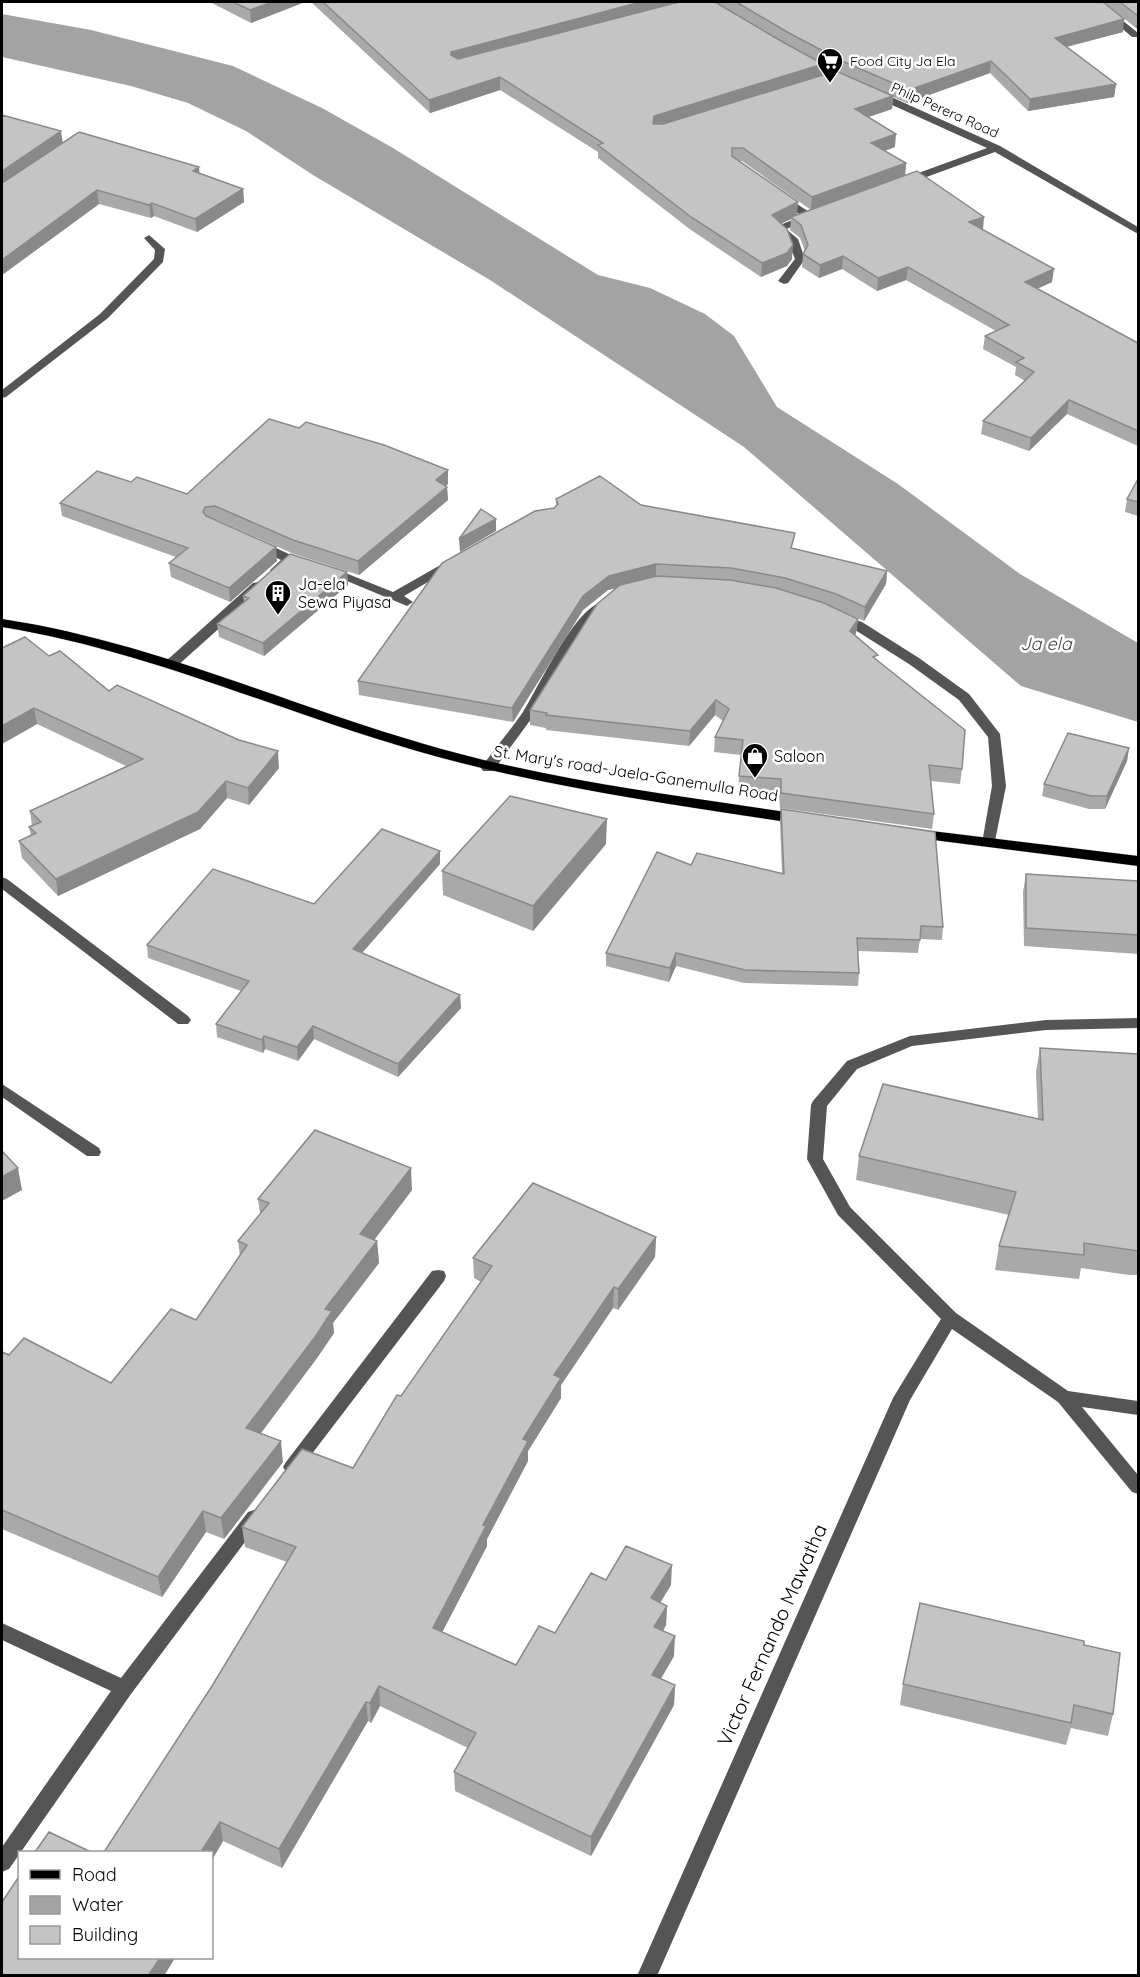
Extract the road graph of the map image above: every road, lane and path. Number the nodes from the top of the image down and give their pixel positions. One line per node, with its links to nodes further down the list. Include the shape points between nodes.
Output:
1 (1095, 2): 2 (street)
2 (1135, 35)
3 (859, 87): 4 (street, Philp Perera Road)
4 (996, 147): 5 (street); 9 (street, Philp Perera Road)
5 (892, 186)
6 (773, 191): 8 (street)
7 (830, 209): 8 (street)
8 (810, 217): 11 (street, via 778,228 793,239 800,260)
9 (1138, 231)
10 (149, 238): 12 (street, via 160,249 159,260 104,316)
11 (784, 281)
12 (2, 396)
13 (249, 540): 19 (street, via 294,560)
14 (460, 558): 15 (street, via 401,600)
15 (318, 568)
16 (614, 595): 20 (street, via 590,615 530,711)
17 (829, 613): 23 (street, via 914,661 964,697 995,737 999,786)
18 (2, 623): 19 (main road, St. Mary's road-Jaela-Ganemulla Road, via 112,645)
19 (171, 664): 20 (main road, St. Mary's road-Jaela-Ganemulla Road)
20 (488, 768): 21 (main road, St. Mary's road-Jaela-Ganemulla Road)
21 (807, 820)
22 (898, 832): 23 (main road)
23 (989, 843): 24 (main road)
24 (1138, 861)
25 (2, 882): 26 (street)
26 (183, 1020)
27 (1138, 1023): 31 (street, via 1046,1025 910,1041 852,1065 819,1105 815,1159 844,1211)
28 (2, 1090): 29 (street)
29 (93, 1152)
30 (438, 1276): 34 (street)
31 (950, 1318): 32 (street); 40 (street, Victor Fernando Mawatha, via 902,1398)
32 (1064, 1397): 33 (street); 35 (street)
33 (1138, 1408)
34 (281, 1482)
35 (1138, 1488)
36 (267, 1500): 38 (street)
37 (2, 1631): 38 (street)
38 (124, 1688): 39 (street)
39 (2, 1863)
40 (647, 1976)

